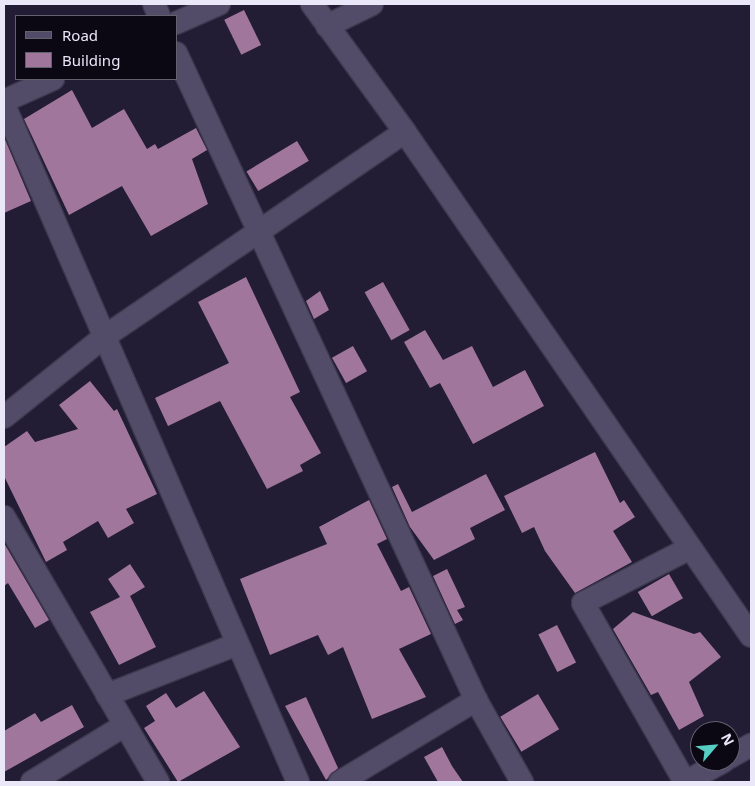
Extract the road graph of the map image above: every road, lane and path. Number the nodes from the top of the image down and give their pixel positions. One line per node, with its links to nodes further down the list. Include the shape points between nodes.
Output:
1 (218, 4): 4 (street)
2 (312, 4): 5 (street)
3 (372, 4): 5 (street)
4 (178, 22)
5 (327, 26): 9 (street)
6 (178, 57): 10 (street)
7 (52, 80): 8 (street)
8 (4, 103): 11 (street)
9 (405, 132): 10 (street); 14 (street)
10 (256, 230): 11 (street); 18 (street)
11 (104, 337): 12 (street); 16 (street)
12 (4, 417)
13 (4, 517): 17 (street)
14 (690, 548): 15 (street); 28 (street, via 584,603)
15 (751, 636)
16 (237, 644): 17 (street); 25 (street)
17 (107, 695): 19 (street)
18 (476, 700): 26 (street); 27 (street)
19 (125, 725): 23 (street); 24 (street)
20 (751, 745): 21 (street)
21 (740, 751)
22 (705, 771): 28 (street)
23 (32, 782)
24 (158, 782)
25 (298, 782)
26 (340, 782)
27 (522, 782)
28 (685, 782)

